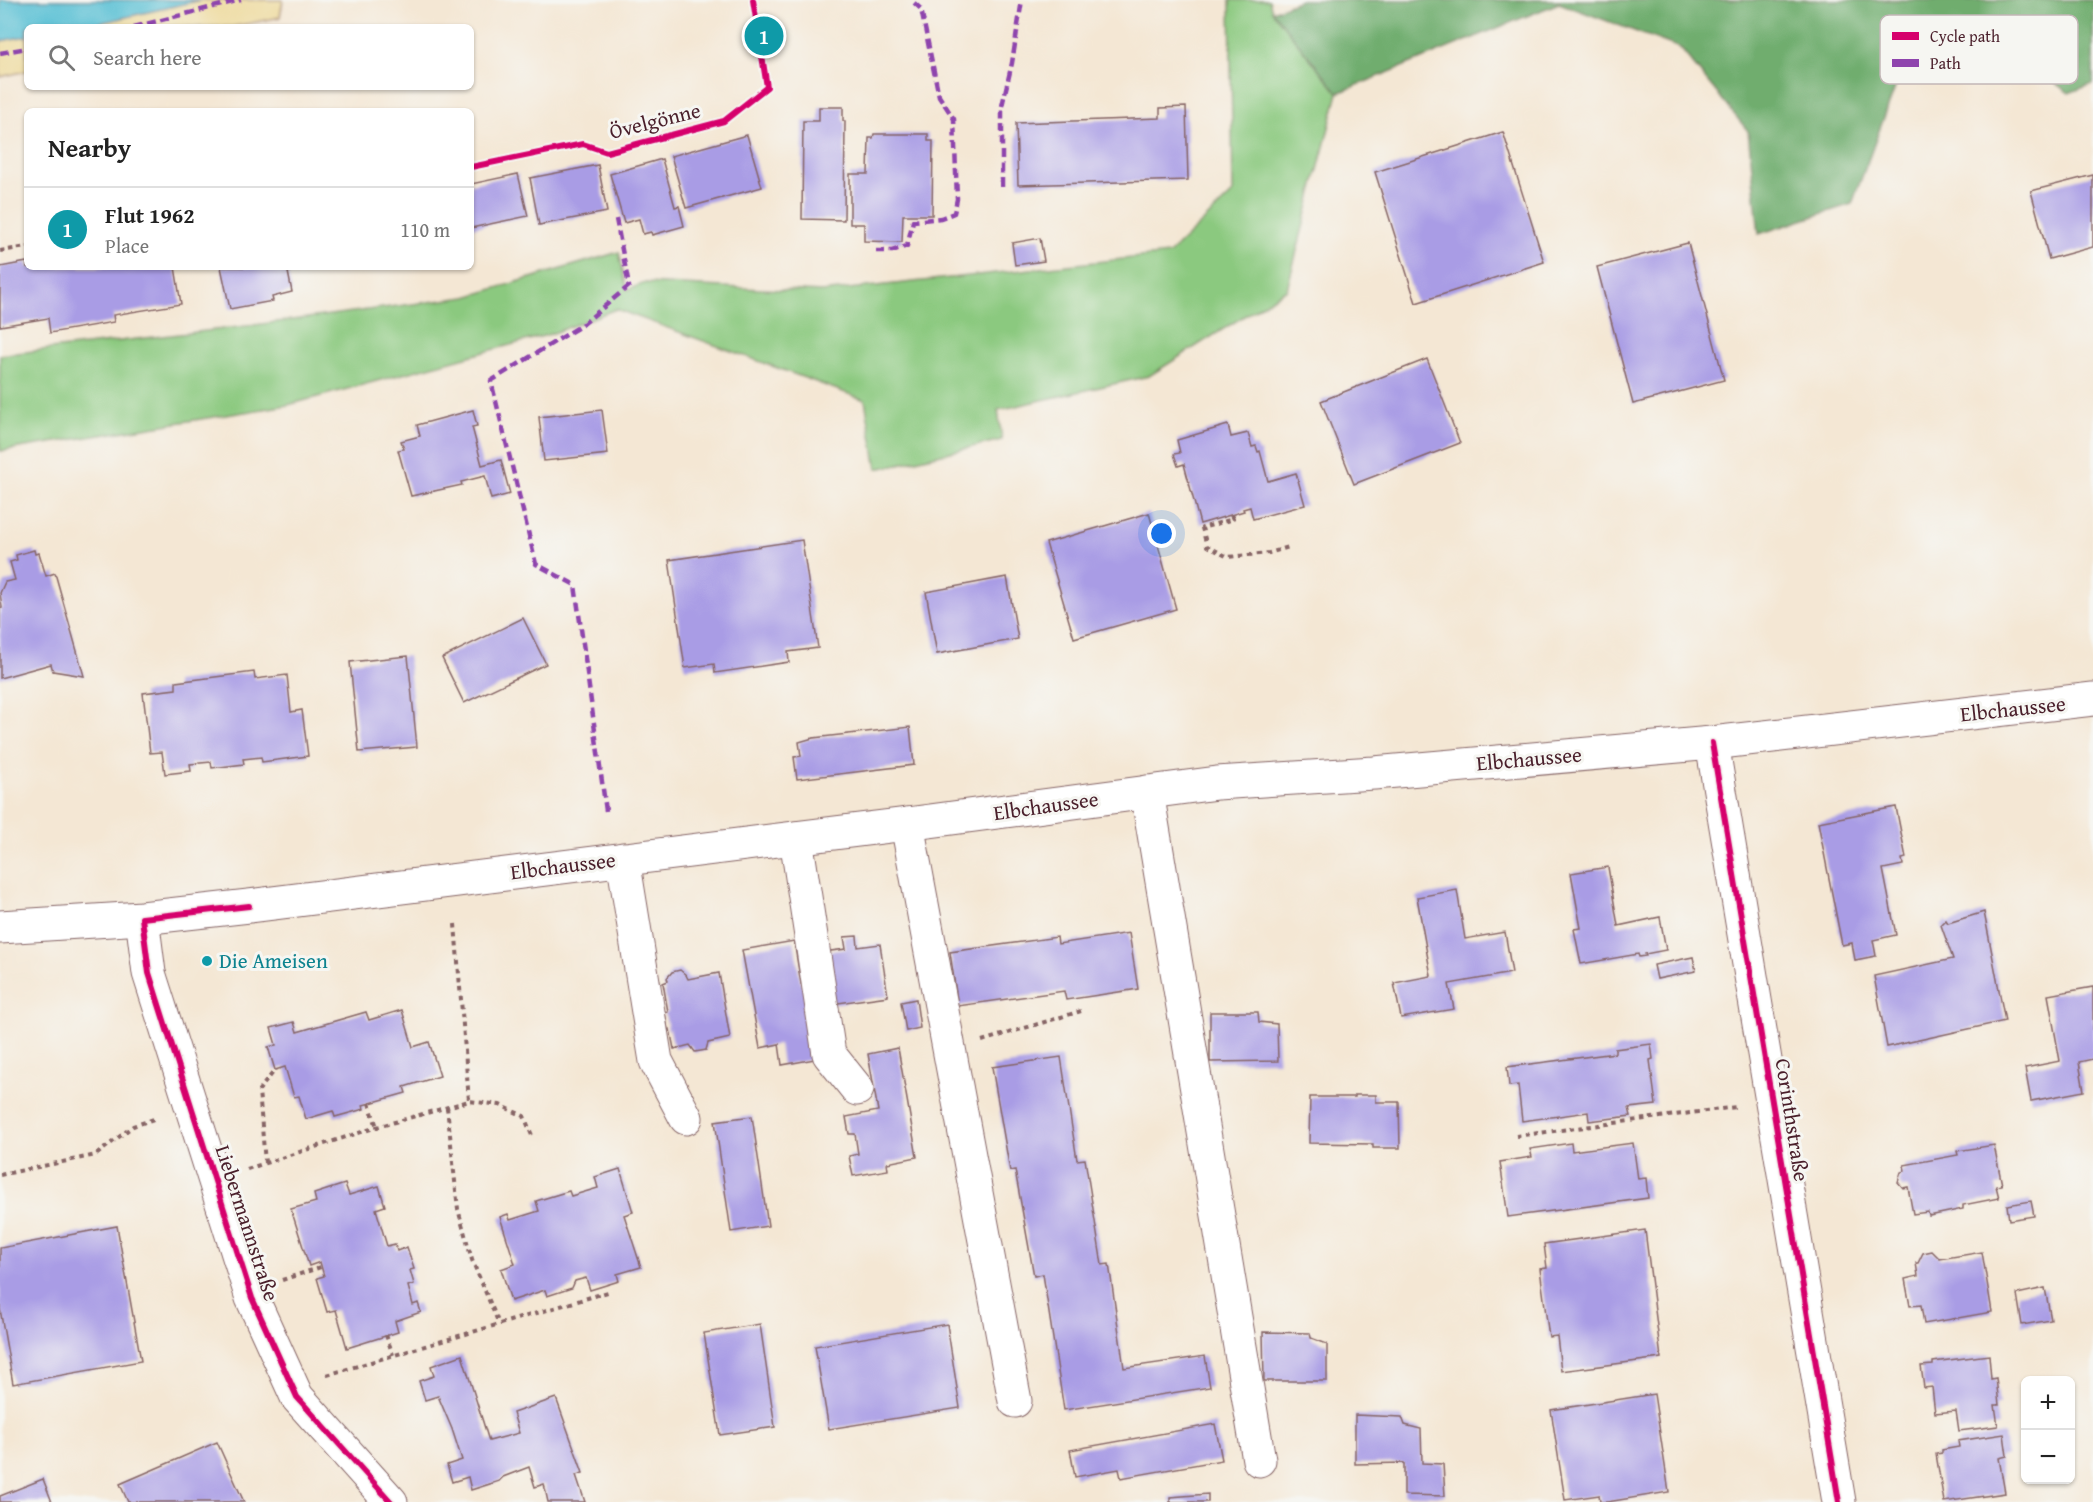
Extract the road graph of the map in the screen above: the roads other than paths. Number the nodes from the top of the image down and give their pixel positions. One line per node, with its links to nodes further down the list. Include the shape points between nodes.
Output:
1 (2093, 699): 2 (main road, Elbchaussee)
2 (1712, 743): 3 (main road, Elbchaussee); 14 (main road, Corinthstraße)
3 (1147, 792): 4 (main road, Elbchaussee); 12 (main road)
4 (907, 824): 5 (main road, Elbchaussee); 11 (main road)
5 (796, 838): 6 (main road, Elbchaussee); 9 (main road, via 829,1054)
6 (623, 859): 7 (main road, Elbchaussee); 10 (main road, via 656,1061)
7 (142, 918): 8 (main road, Elbchaussee); 13 (main road, Liebermannstraße, via 149,973 252,1298 297,1397)
8 (0, 927)
9 (857, 1089)
10 (686, 1118)
11 (1015, 1401)
12 (1259, 1460)
13 (391, 1502)
14 (1839, 1502)

